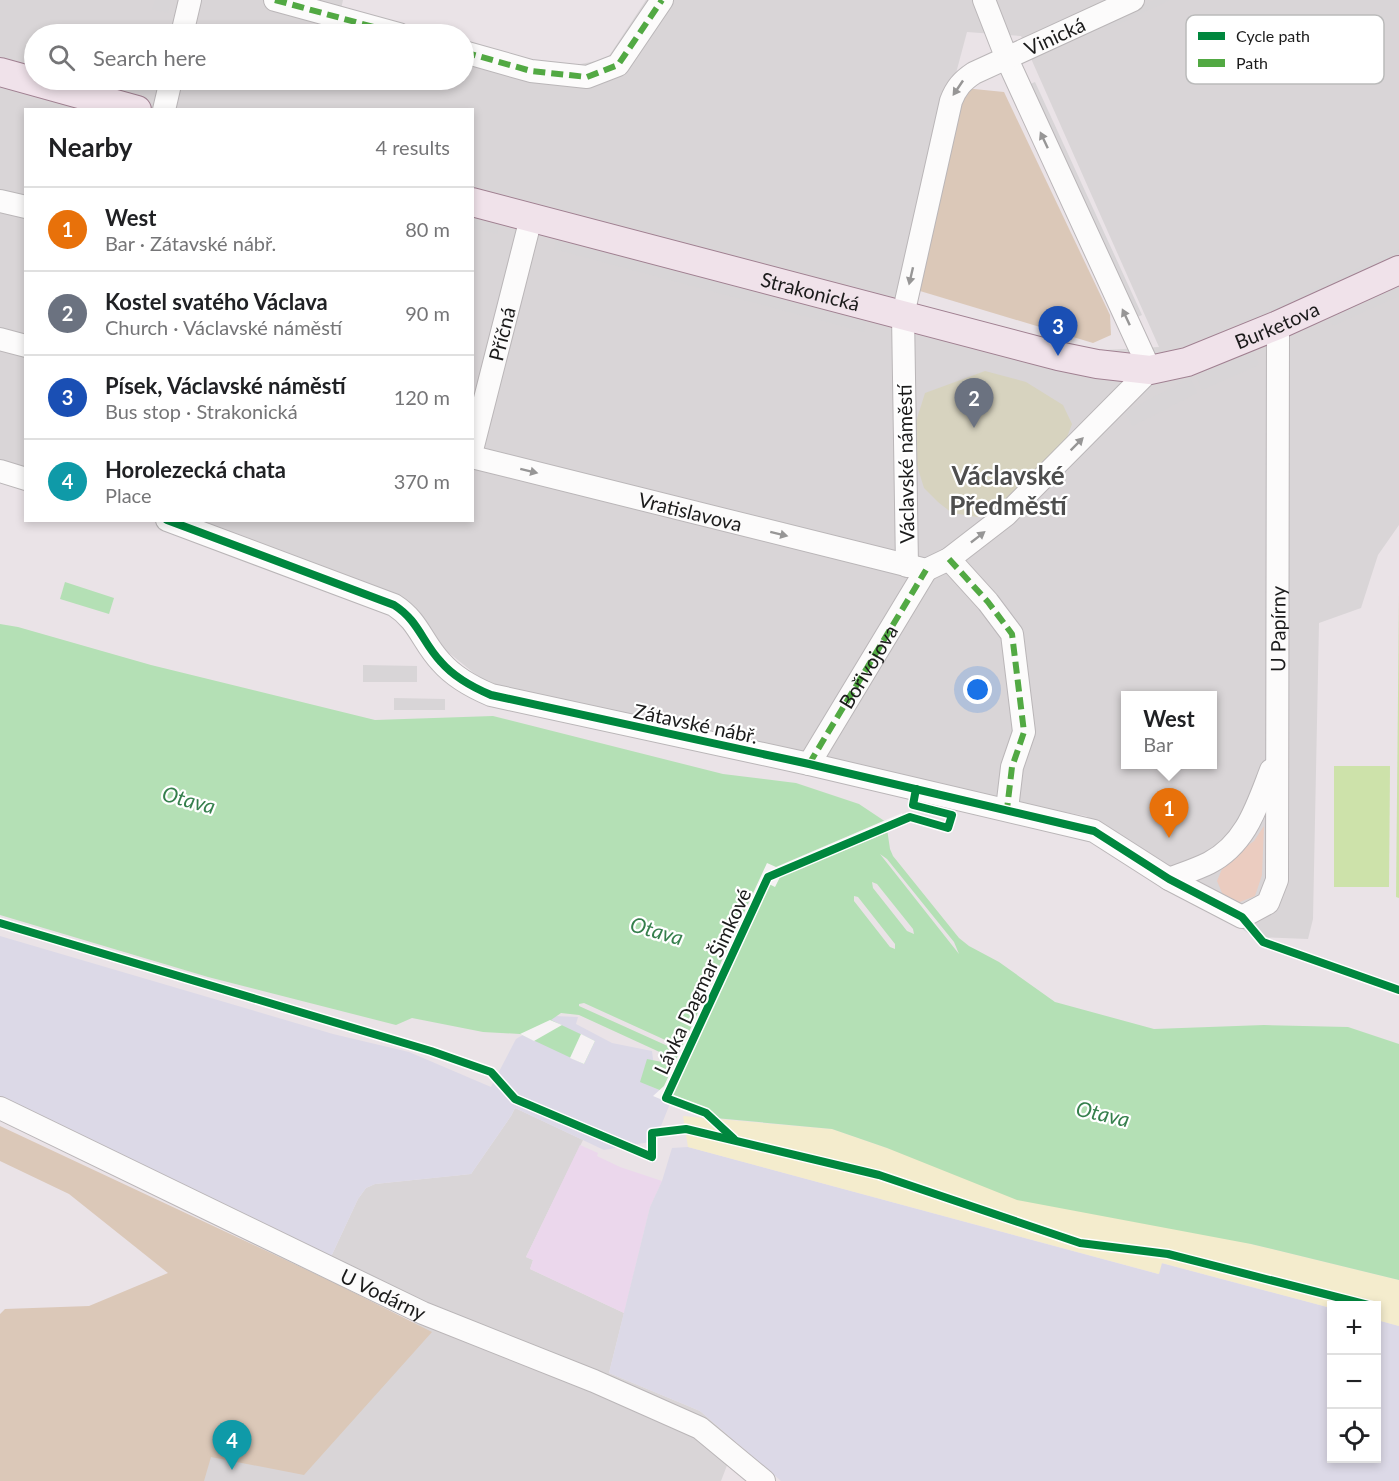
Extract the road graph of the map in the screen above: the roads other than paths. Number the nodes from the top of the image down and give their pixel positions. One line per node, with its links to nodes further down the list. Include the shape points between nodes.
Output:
1 (190, 0): 6 (street)
2 (275, 0): 7 (street)
3 (662, 0): 8 (street, via 618,65 587,77 531,71)
4 (984, 0): 9 (street)
5 (1133, 0): 9 (street, Vinická)
6 (184, 24)
7 (363, 24)
8 (474, 55)
9 (1007, 59): 21 (street, Václavské náměstí, one-way to 21, via 974,73 956,88); 25 (street, one-way to 9)
10 (0, 72): 11 (main road)
11 (24, 79)
12 (65, 90): 14 (main road)
13 (169, 90): 15 (street)
14 (130, 108)
15 (164, 108)
16 (0, 201): 18 (street)
17 (474, 203): 19 (main road, Strakonická)
18 (24, 207)
19 (531, 218): 21 (main road, Strakonická); 26 (street, Příčná)
20 (1399, 270): 22 (main road, Burketova)
21 (903, 315): 25 (main road, Strakonická, via 1058,356); 32 (street, Václavské náměstí)
22 (1278, 325): 25 (main road, Burketova, via 1186,362); 33 (street, U Papírny)
23 (0, 339): 24 (street)
24 (24, 345)
25 (1150, 370): 31 (street, Václavské náměstí, one-way to 25, via 1006,515)
26 (474, 442)
27 (474, 458): 32 (street, Vratislavova, one-way to 32)
28 (0, 471): 29 (street)
29 (24, 478)
30 (172, 522): 34 (street, Zátavské nábř., via 394,605 408,614 449,670 491,695)
31 (949, 560): 32 (street, Václavské náměstí); 35 (street, via 1012,634 1024,732 1012,767)
32 (916, 568): 34 (street, Bořivojova)
33 (1275, 758): 36 (street, via 1251,820 1239,839 1210,862); 37 (street, U Papírny, via 1276,880 1268,903)
34 (809, 764): 35 (street, Zátavské nábř.)
35 (1007, 809): 36 (street, Zátavské nábř., via 1094,831)
36 (1169, 879): 37 (street, Zátavské nábř.)
37 (1242, 917)
38 (0, 1108): 39 (street, U Vodárny, via 423,1313 700,1428)
39 (764, 1481)

